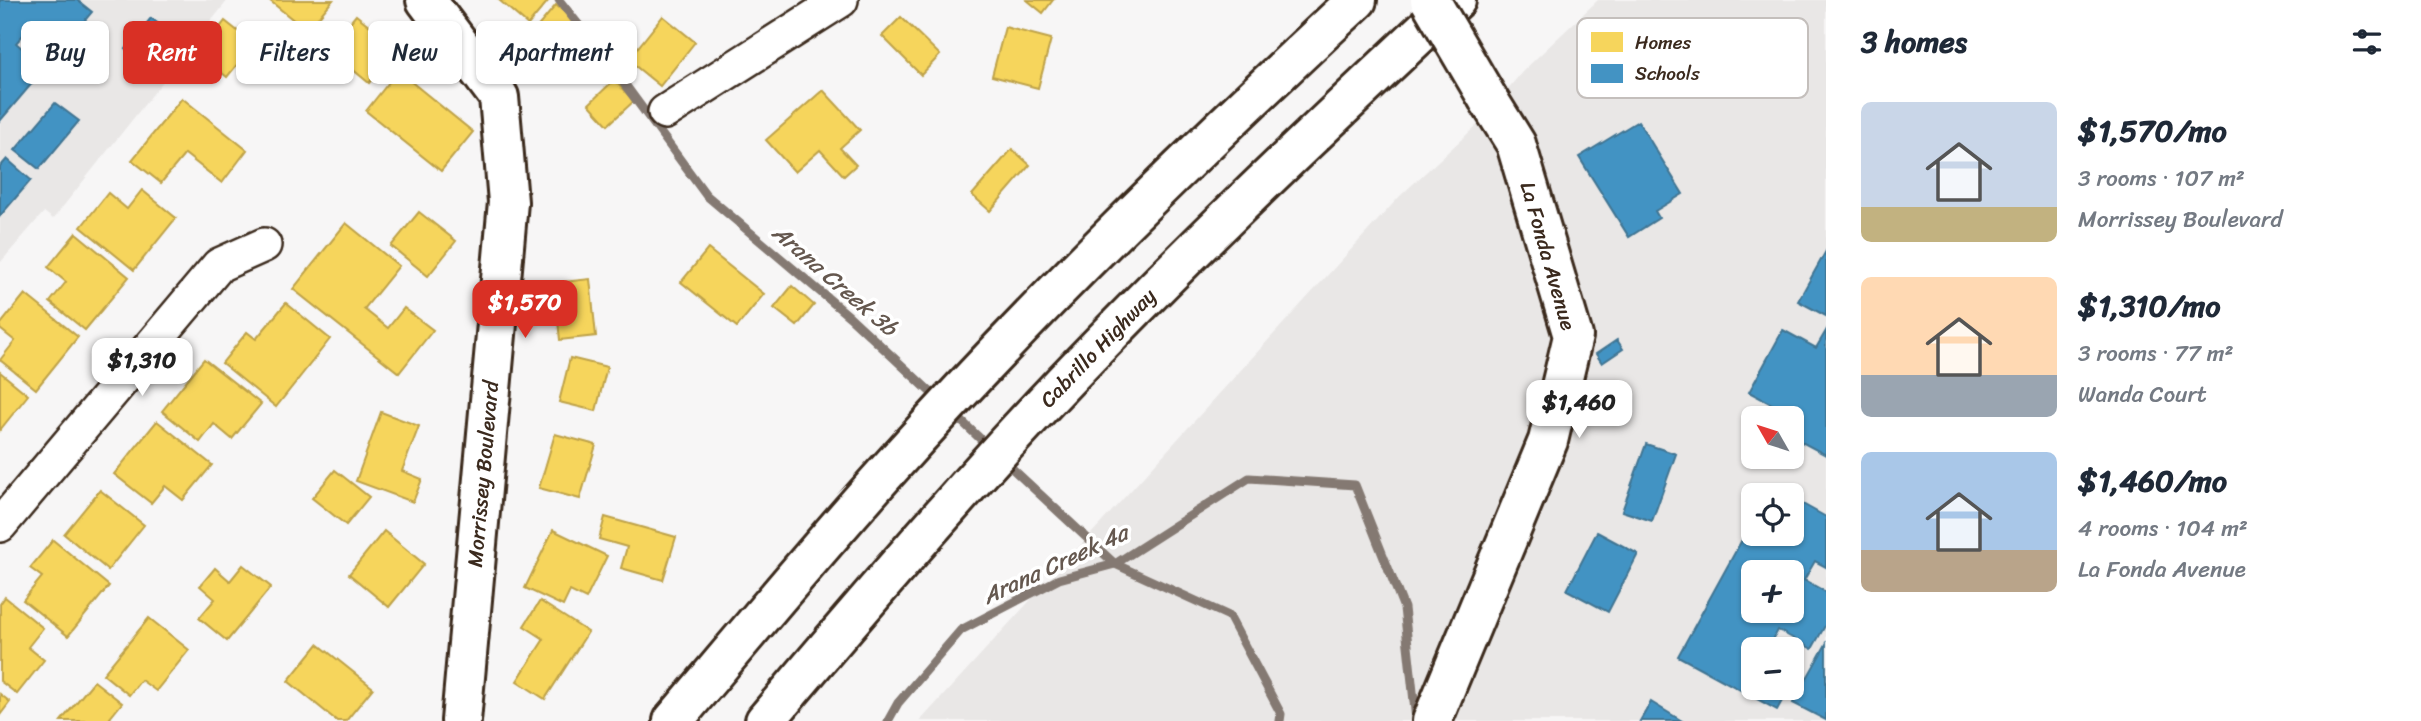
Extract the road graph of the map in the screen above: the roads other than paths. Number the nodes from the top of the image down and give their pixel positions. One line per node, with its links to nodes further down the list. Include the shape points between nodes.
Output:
1 (426, 0): 9 (main road, Morrissey Boulevard, via 499,97 508,202)
2 (841, 0): 6 (street)
3 (1357, 0): 10 (main road, via 1146,200 984,366 809,559)
4 (1430, 0): 12 (main road, La Fonda Avenue, bridge, via 1516,144 1573,336 1548,441)
5 (1456, 0): 11 (main road, Cabrillo Highway, via 1199,245 1055,392 934,523)
6 (665, 112)
7 (264, 245): 8 (street, via 219,265)
8 (0, 525)
9 (461, 721)
10 (673, 721)
11 (765, 721)
12 (1432, 721)

